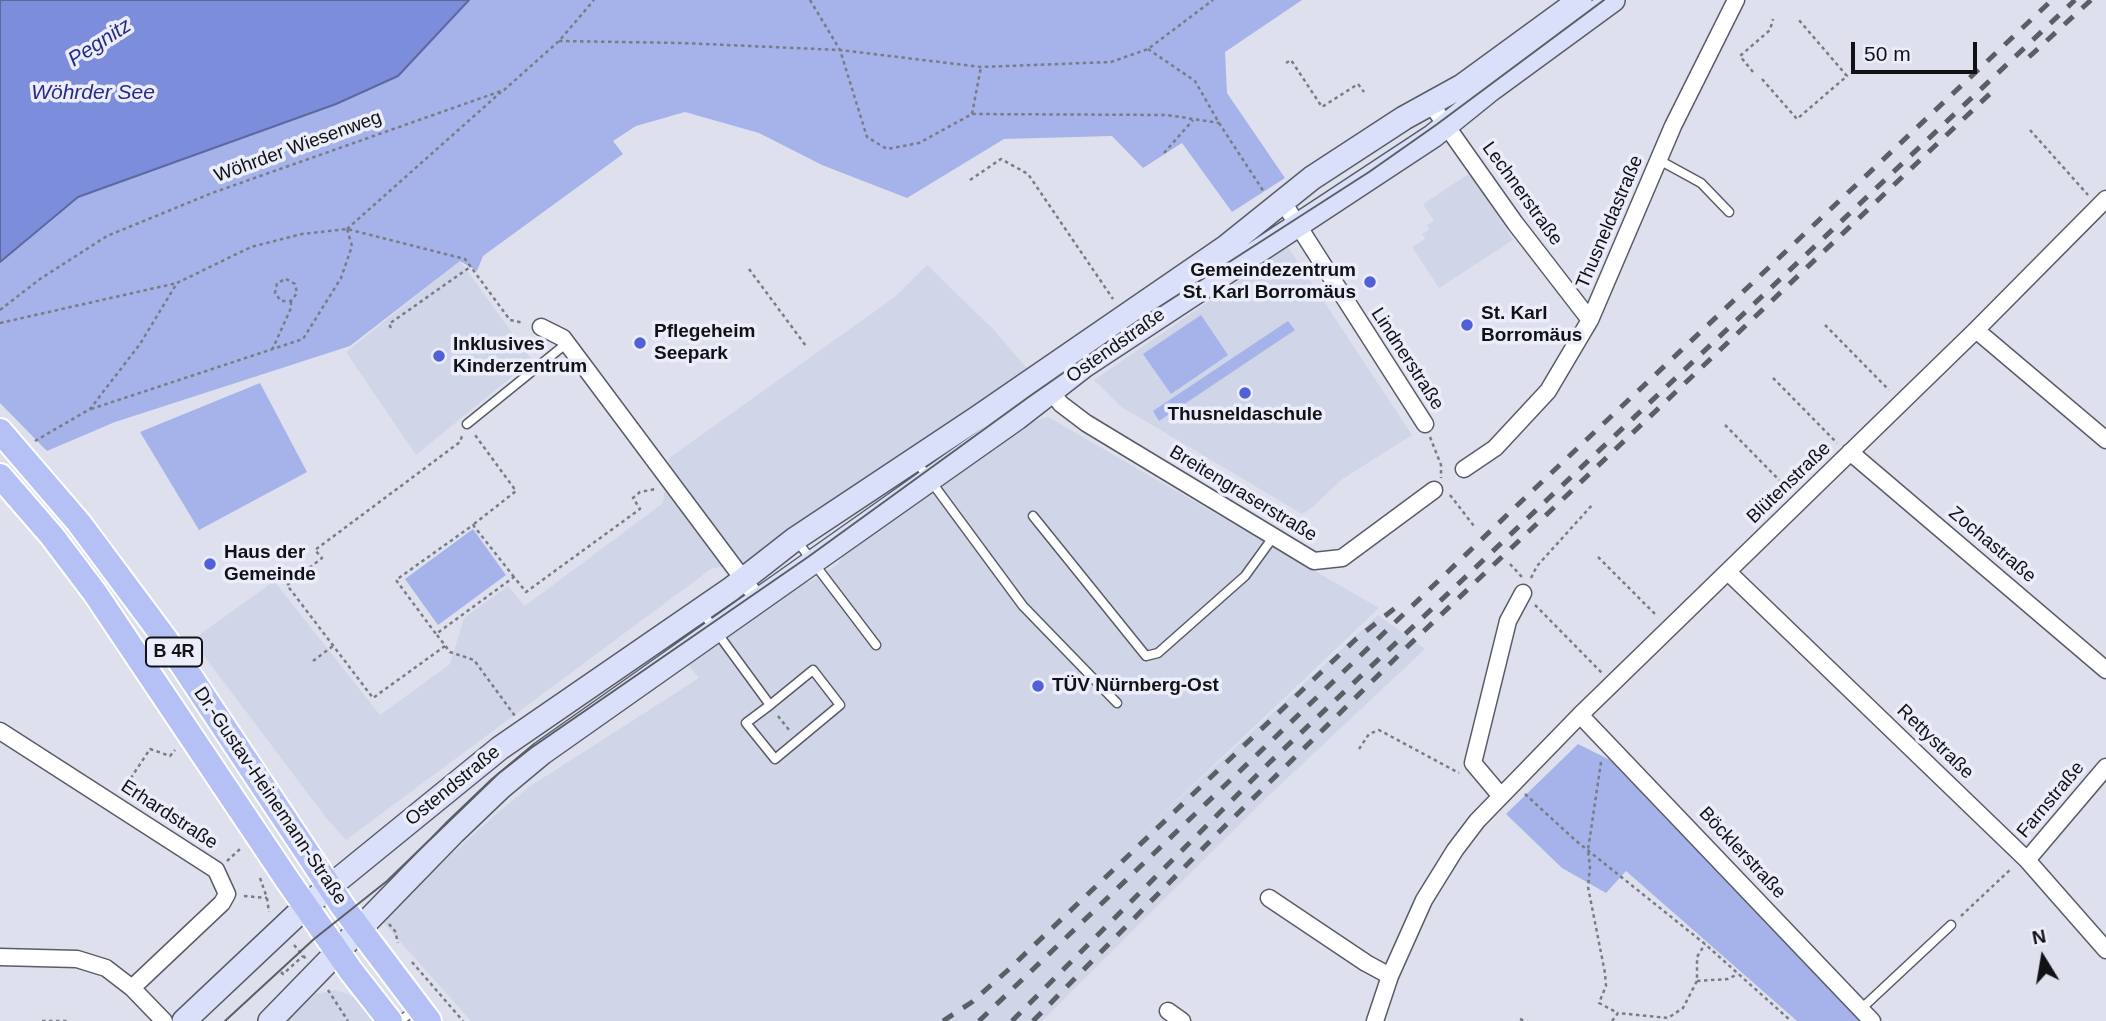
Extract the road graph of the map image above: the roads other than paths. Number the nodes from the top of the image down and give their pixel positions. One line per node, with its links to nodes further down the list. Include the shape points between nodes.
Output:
1 (1580, 0): 4 (main road, Ostendstraße, via 1479,75)
2 (1613, 0): 5 (main road, Ostendstraße)
3 (1736, 0): 6 (street, Thusneldastraße)
4 (1431, 104): 5 (street, Lechnerstraße); 7 (main road, Ostendstraße)
5 (1446, 125): 10 (main road, Ostendstraße); 11 (street, Lechnerstraße)
6 (1659, 160): 9 (lane, via 1701,183); 11 (street, Thusneldastraße)
7 (1275, 198): 10 (street, Lindnerstraße); 15 (main road, Ostendstraße, via 1226,247 1126,316)
8 (2103, 204): 13 (street, Blütenstraße)
9 (1729, 212)
10 (1297, 224): 15 (main road, Ostendstraße, via 1084,366); 17 (street, Lindnerstraße)
11 (1590, 320): 22 (street, Thusneldastraße, via 1548,391 1495,448)
12 (541, 327): 14 (street)
13 (1976, 330): 19 (street); 20 (street, Blütenstraße)
14 (567, 343): 16 (lane); 31 (street)
15 (1045, 384): 21 (main road, Ostendstraße); 24 (main road, Ostendstraße); 27 (street, Breitengraserstraße, via 1070,412 1115,442)
16 (467, 424)
17 (1425, 424)
18 (0, 431): 37 (main road, Dr.-Gustav-Heinemann-Straße / B 4R, via 79,523)
19 (2106, 439)
20 (1849, 453): 30 (street, Blütenstraße); 38 (street, Zochastraße)
21 (915, 459): 24 (lane); 28 (main road, Ostendstraße)
22 (1464, 469)
23 (0, 476): 37 (main road, Dr.-Gustav-Heinemann-Straße / B 4R)
24 (930, 479): 29 (main road, Ostendstraße); 39 (lane, via 1023,607)
25 (1441, 489): 27 (street, Breitengraserstraße, via 1342,558 1314,561)
26 (1033, 516): 27 (lane, via 1146,656 1158,653 1245,576)
27 (1274, 536)
28 (795, 539): 29 (lane); 31 (main road, Ostendstraße)
29 (812, 562): 33 (main road, Ostendstraße); 36 (lane)
30 (1728, 572): 42 (street, Blütenstraße); 48 (street, Rettystraße)
31 (743, 578): 33 (street); 34 (main road, Ostendstraße)
32 (1524, 587): 46 (street, via 1507,621 1473,763)
33 (758, 599): 35 (main road, Ostendstraße)
34 (701, 610): 35 (lane); 41 (main road, Ostendstraße)
35 (714, 629): 40 (lane); 41 (main road, Ostendstraße)
36 (876, 645)
37 (153, 649): 49 (main road, Dr.-Gustav-Heinemann-Straße / B 4R); 51 (main road, Dr.-Gustav-Heinemann-Straße / B 4R)
38 (2106, 670)
39 (1117, 703)
40 (770, 705): 40 (lane, via 813,670 840,705 775,759 746,723)
41 (579, 711): 45 (main road, Ostendstraße, via 525,730); 47 (main road, Ostendstraße)
42 (1580, 715): 46 (street, Blütenstraße); 60 (street, Böcklerstraße)
43 (0, 731): 58 (street, Erhardstraße, via 216,870 227,894 222,903)
44 (2106, 767): 48 (street, Farnstraße)
45 (445, 792): 47 (main road); 49 (main road, Ostendstraße)
46 (1500, 796): 57 (street, Blütenstraße, via 1455,850 1424,900)
47 (470, 817): 53 (main road, Ostendstraße)
48 (2027, 860): 54 (street, Rettystraße)
49 (331, 887): 51 (main road, Ostendstraße); 53 (main road, Dr.-Gustav-Heinemann-Straße / B 4R)
50 (1269, 898): 57 (street)
51 (306, 906): 55 (main road, B 4R); 63 (main road, Ostendstraße)
52 (1951, 925): 60 (lane)
53 (360, 930): 55 (main road, Ostendstraße); 61 (main road, B 4R)
54 (2106, 950)
55 (339, 953): 64 (main road, Ostendstraße); 65 (main road, B 4R)
56 (0, 957): 58 (street, via 77,959 106,968)
57 (1390, 976): 67 (street, Blütenstraße)
58 (132, 988): 62 (street)
59 (1168, 1011): 66 (street)
60 (1867, 1015)
61 (416, 1016)
62 (164, 1021)
63 (184, 1021)
64 (270, 1021)
65 (390, 1021)
66 (1182, 1021)
67 (1375, 1021)

